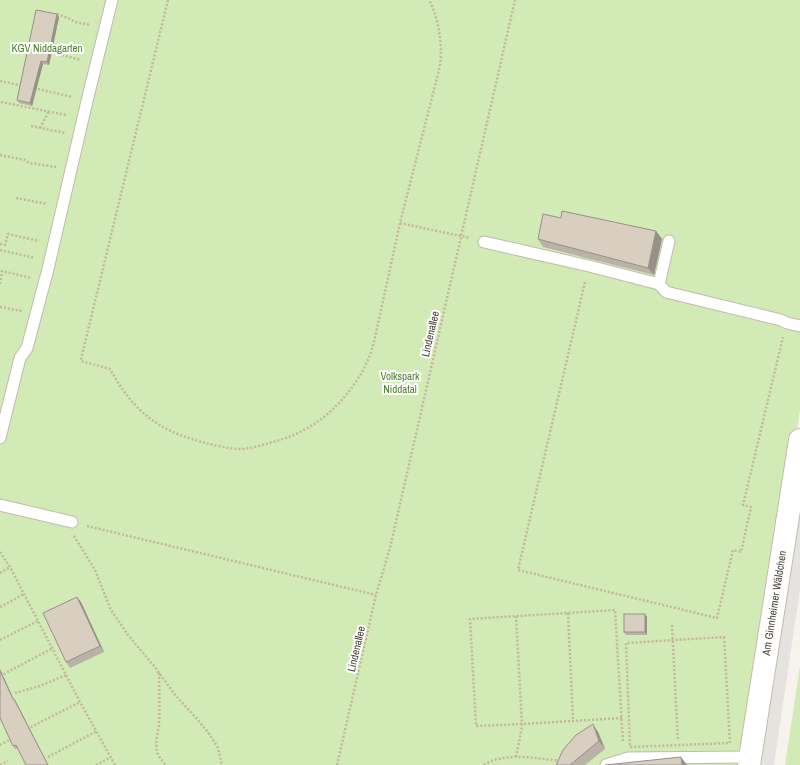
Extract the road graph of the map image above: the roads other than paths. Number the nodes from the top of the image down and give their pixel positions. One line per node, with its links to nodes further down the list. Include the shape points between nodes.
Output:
1 (112, 0): 6 (lane, via 45,281 27,348 20,358)
2 (669, 241): 4 (lane)
3 (484, 242): 4 (lane)
4 (659, 284): 5 (lane, via 666,292)
5 (800, 326)
6 (0, 438)
7 (800, 440): 10 (street, Am Ginnheimer Wäldchen)
8 (0, 505): 9 (lane)
9 (68, 522)
10 (750, 761): 11 (lane, via 628,758)
11 (606, 765)

